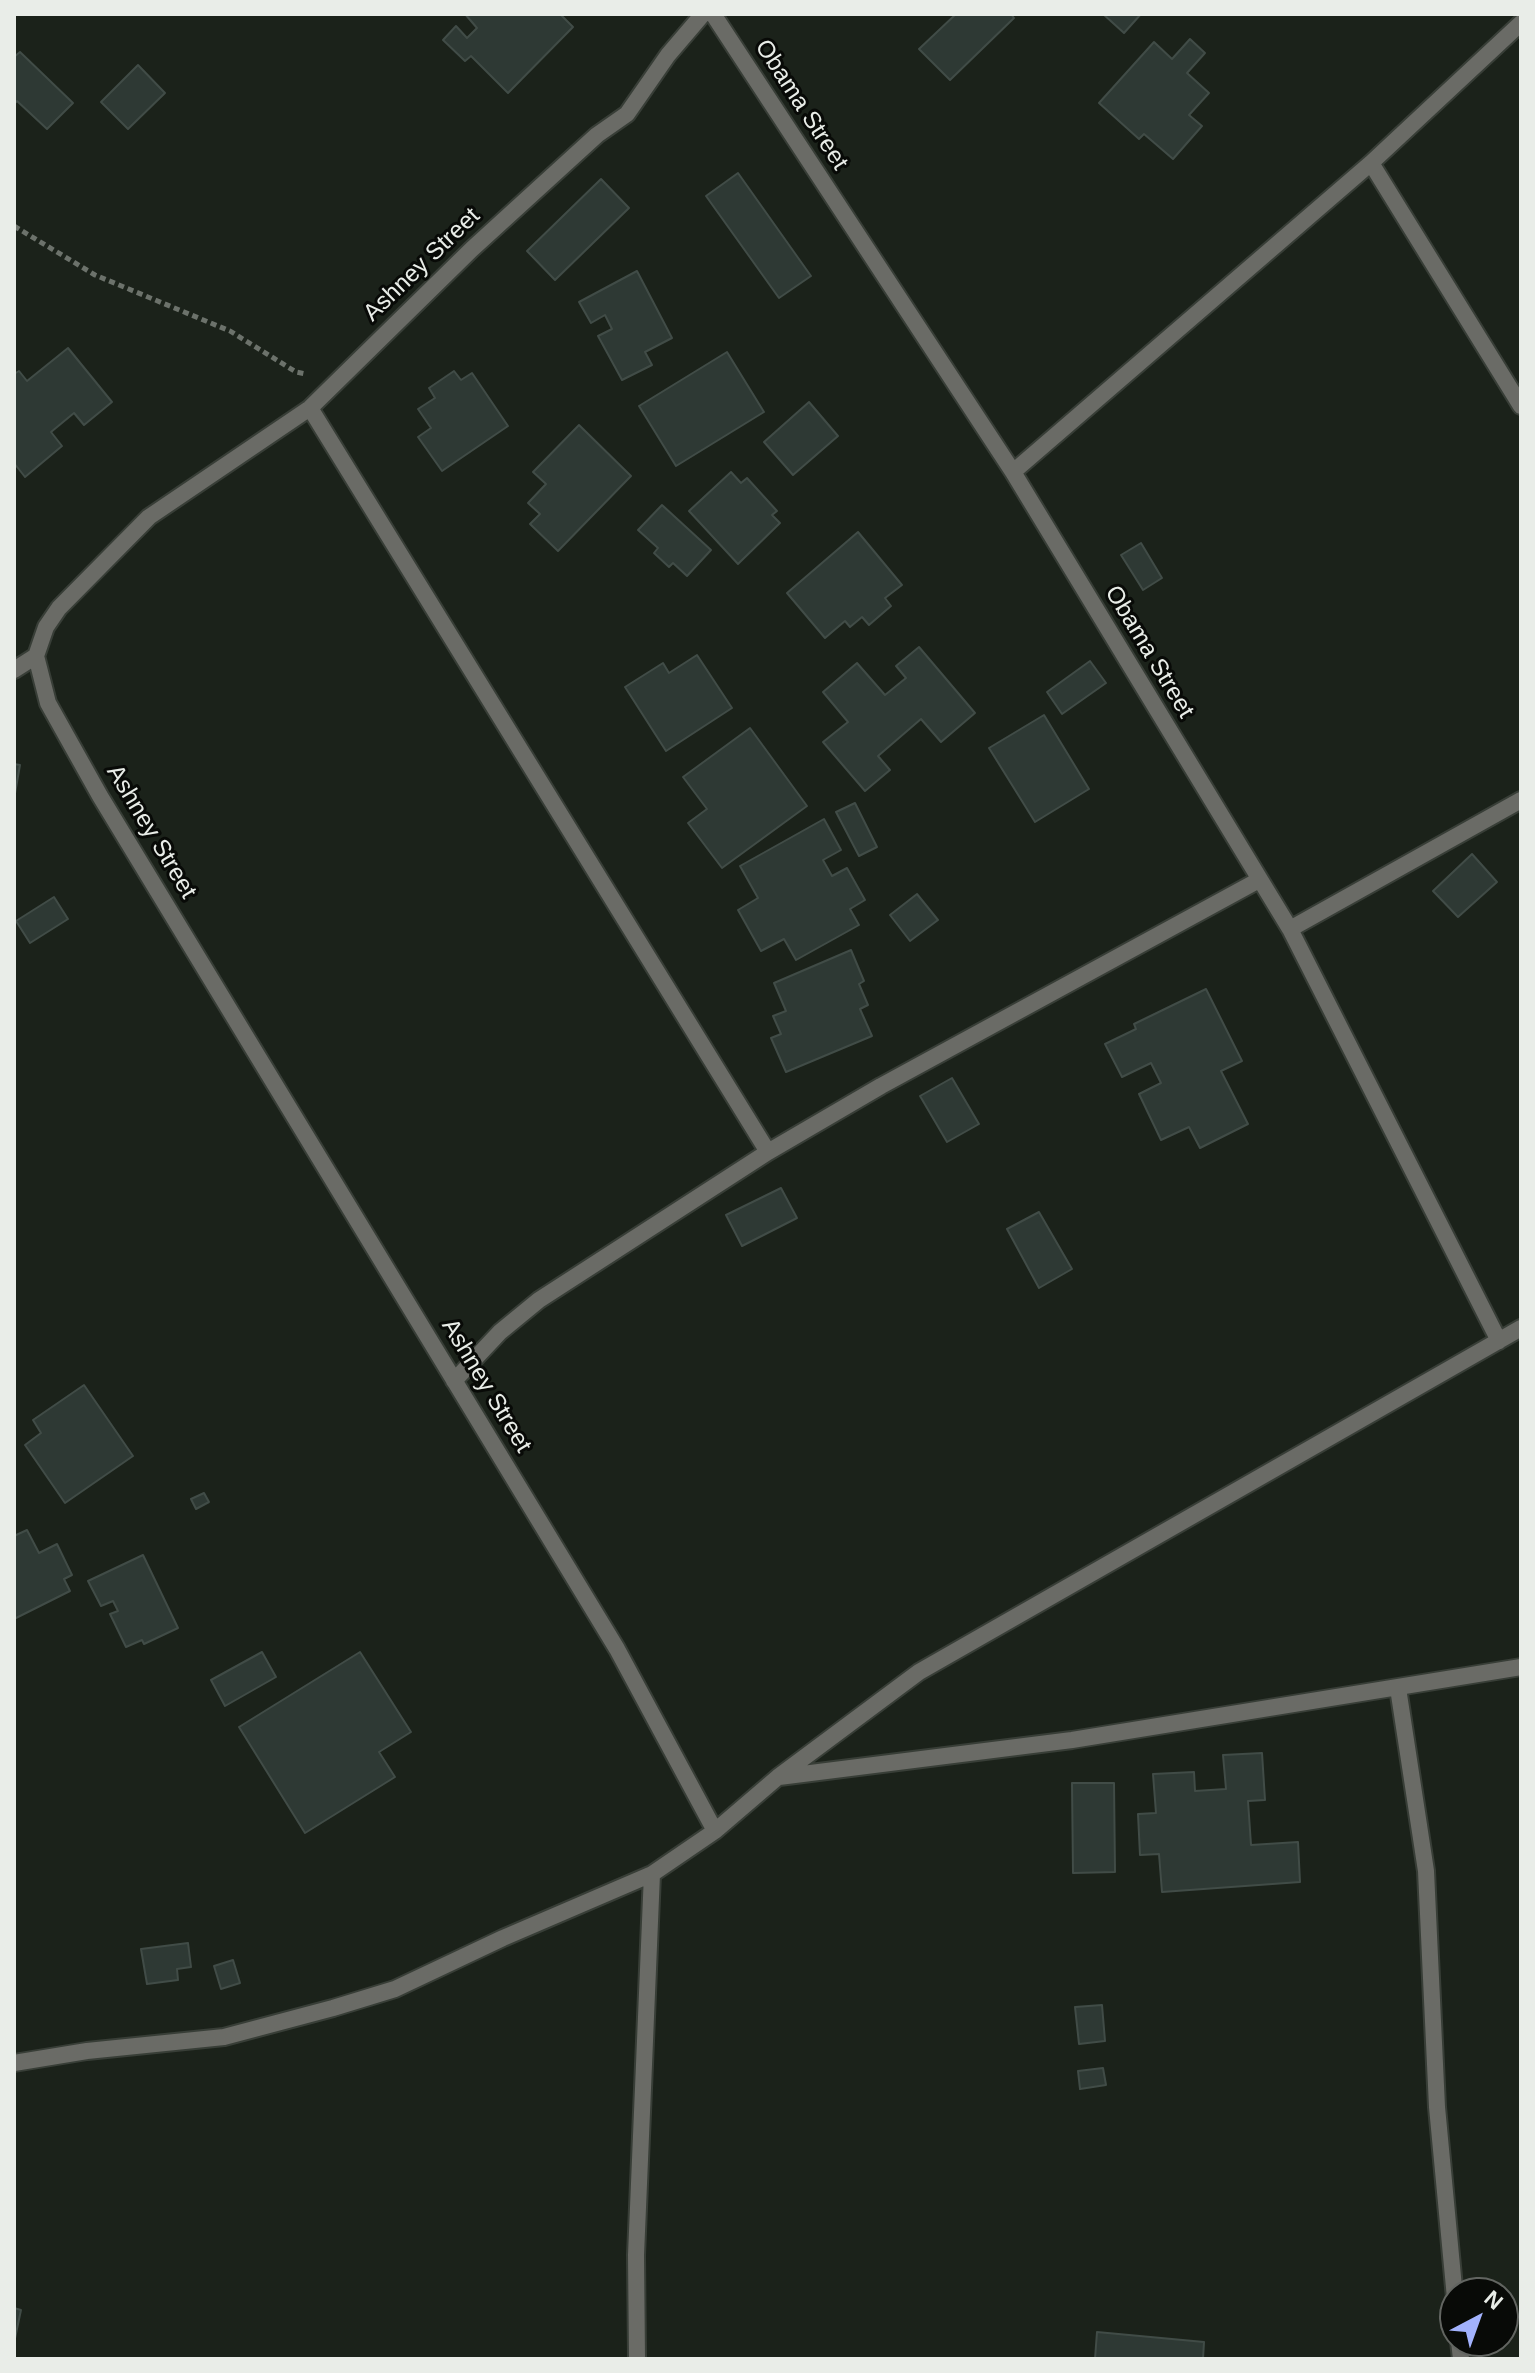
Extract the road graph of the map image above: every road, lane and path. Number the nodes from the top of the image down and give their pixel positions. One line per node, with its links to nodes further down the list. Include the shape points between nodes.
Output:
1 (703, 14): 6 (street, Ashney Street, via 627,114 472,249)
2 (713, 14): 9 (street, Obama Street)
3 (1521, 23): 4 (street)
4 (1371, 163): 7 (street); 9 (street)
5 (14, 226): 6 (path, via 95,275 230,331 296,372)
6 (338, 381): 8 (street, Ashney Street)
7 (1521, 406)
8 (310, 408): 10 (street, Ashney Street, via 149,517 59,608); 15 (street)
9 (1013, 472): 13 (street, Obama Street)
10 (36, 656): 11 (street); 18 (street, Ashney Street, via 48,703 100,796)
11 (14, 670)
12 (1521, 800): 14 (street)
13 (1259, 880): 14 (street, Obama Street); 15 (street)
14 (1290, 929): 17 (street, Obama Street)
15 (768, 1152): 18 (street, via 539,1300)
16 (1521, 1328): 17 (street)
17 (1499, 1341): 21 (street, via 919,1672)
18 (454, 1381): 22 (street, Ashney Street, via 617,1649)
19 (1521, 1667): 20 (street)
20 (1398, 1688): 21 (street, via 1072,1740); 25 (street, via 1426,1871 1437,2107)
21 (778, 1777): 22 (street)
22 (715, 1831): 23 (street)
23 (652, 1874): 24 (street, via 395,1989 345,2004 224,2037); 26 (street, via 636,2255)
24 (14, 2063)
25 (1453, 2277)
26 (637, 2359)

